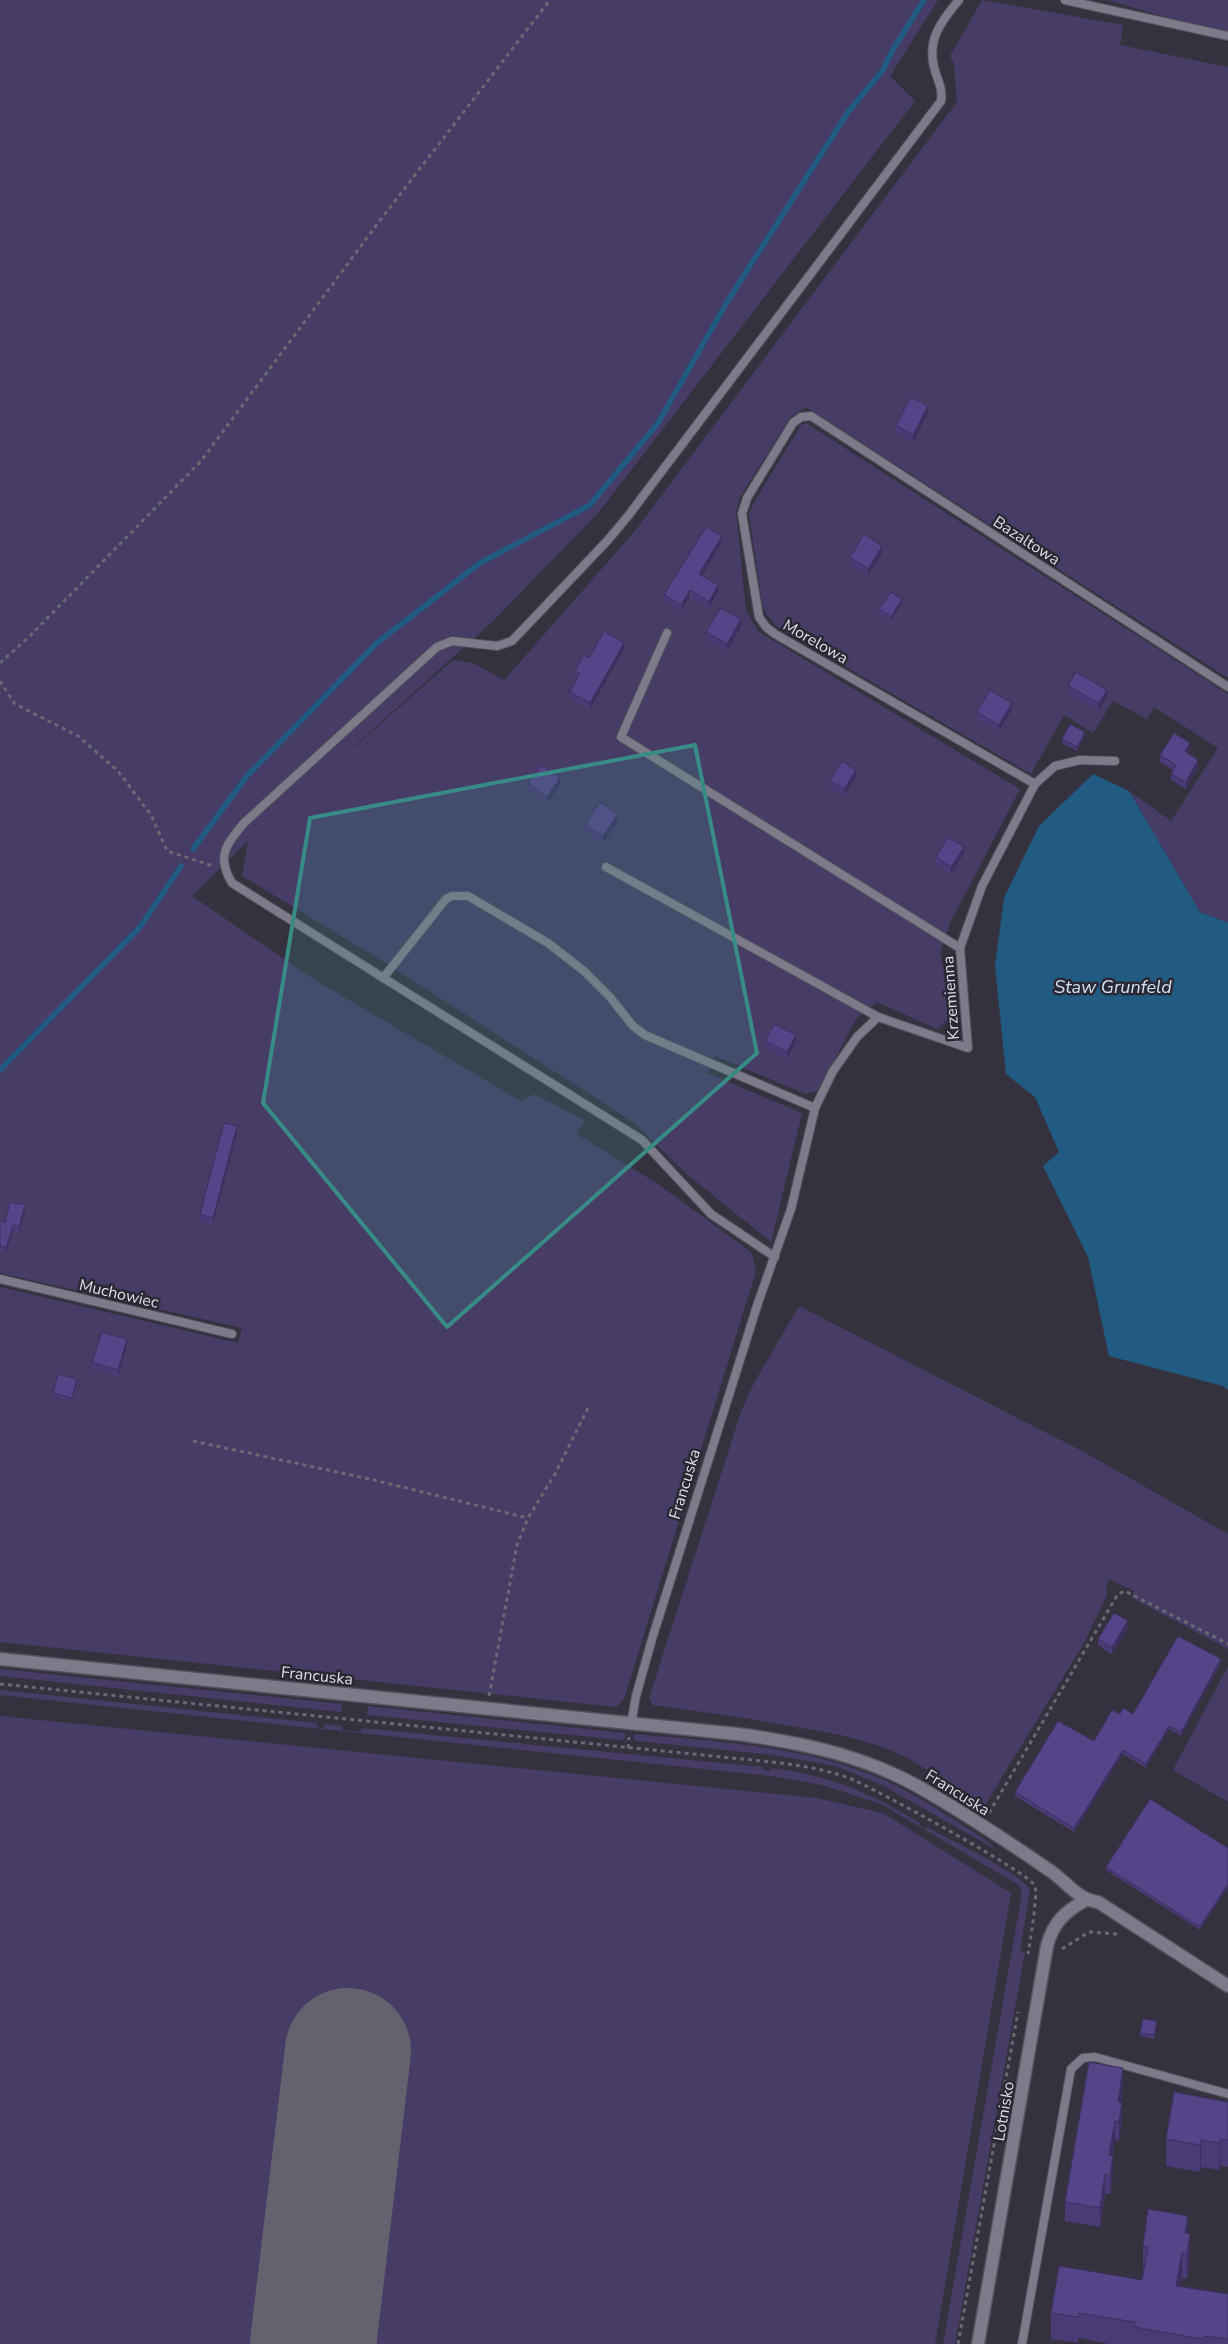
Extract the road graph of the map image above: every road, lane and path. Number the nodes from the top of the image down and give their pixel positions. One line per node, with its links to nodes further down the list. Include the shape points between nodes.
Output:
1 (550, 0): 7 (path, via 378,223 201,461)
2 (959, 0): 13 (lane, via 934,36 931,53 942,90 941,101 608,540 512,641 497,646 452,641 437,647 244,823 228,843 222,860)
3 (1065, 0): 4 (lane)
4 (1228, 36)
5 (811, 416): 9 (lane, Bazaltowa); 11 (lane, Morelowa, via 801,417 793,423 748,498 742,514 759,617 775,634)
6 (667, 633): 14 (lane, via 620,737)
7 (0, 663)
8 (0, 681): 13 (path, via 15,704 78,736 118,771 151,815 167,851)
9 (1228, 687)
10 (1115, 761): 11 (lane, Krzemienna, via 1080,760 1055,766)
11 (1035, 784): 14 (lane, Krzemienna, via 982,886)
12 (606, 867): 16 (lane)
13 (224, 870): 15 (lane, via 232,883)
14 (960, 948): 16 (lane, Krzemienna, via 968,1048)
15 (383, 978): 17 (lane, via 446,899 468,896 548,943 584,971 633,1026 646,1035); 18 (lane, via 642,1140 711,1214)
16 (878, 1017): 17 (lane, via 857,1036 833,1071)
17 (815, 1108): 18 (lane, Francuska, via 791,1209)
18 (775, 1257): 28 (lane, Francuska, via 655,1630)
19 (0, 1279): 20 (lane, Muchowiec)
20 (232, 1334)
21 (588, 1408): 23 (path, via 556,1474)
22 (193, 1441): 23 (path)
23 (528, 1518): 27 (path, via 517,1546)
24 (1228, 1644): 29 (path, via 1125,1591 1118,1594)
25 (0, 1659): 27 (street, Francuska)
26 (0, 1684): 32 (path, via 762,1761 819,1770 850,1779 887,1796 996,1857 1031,1881 1036,1891)
27 (486, 1708): 28 (street, Francuska)
28 (630, 1724): 29 (street, Francuska, via 772,1738 826,1749 906,1779)
29 (981, 1826): 30 (street, Francuska, via 1053,1873)
30 (1086, 1900): 33 (street, Lotnisko, via 1069,1909 1058,1920); 35 (street, Francuska, via 1098,1902)
31 (1105, 1934): 33 (path, via 1084,1934 1063,1948)
32 (1029, 1942): 33 (path); 34 (path)
33 (1047, 1946): 39 (street, Lotnisko)
34 (1027, 1961)
35 (1228, 1986)
36 (1019, 2005): 38 (path)
37 (1228, 2094): 40 (lane, via 1096,2057 1083,2058 1071,2069)
38 (958, 2344)
39 (978, 2344)
40 (1022, 2344)

